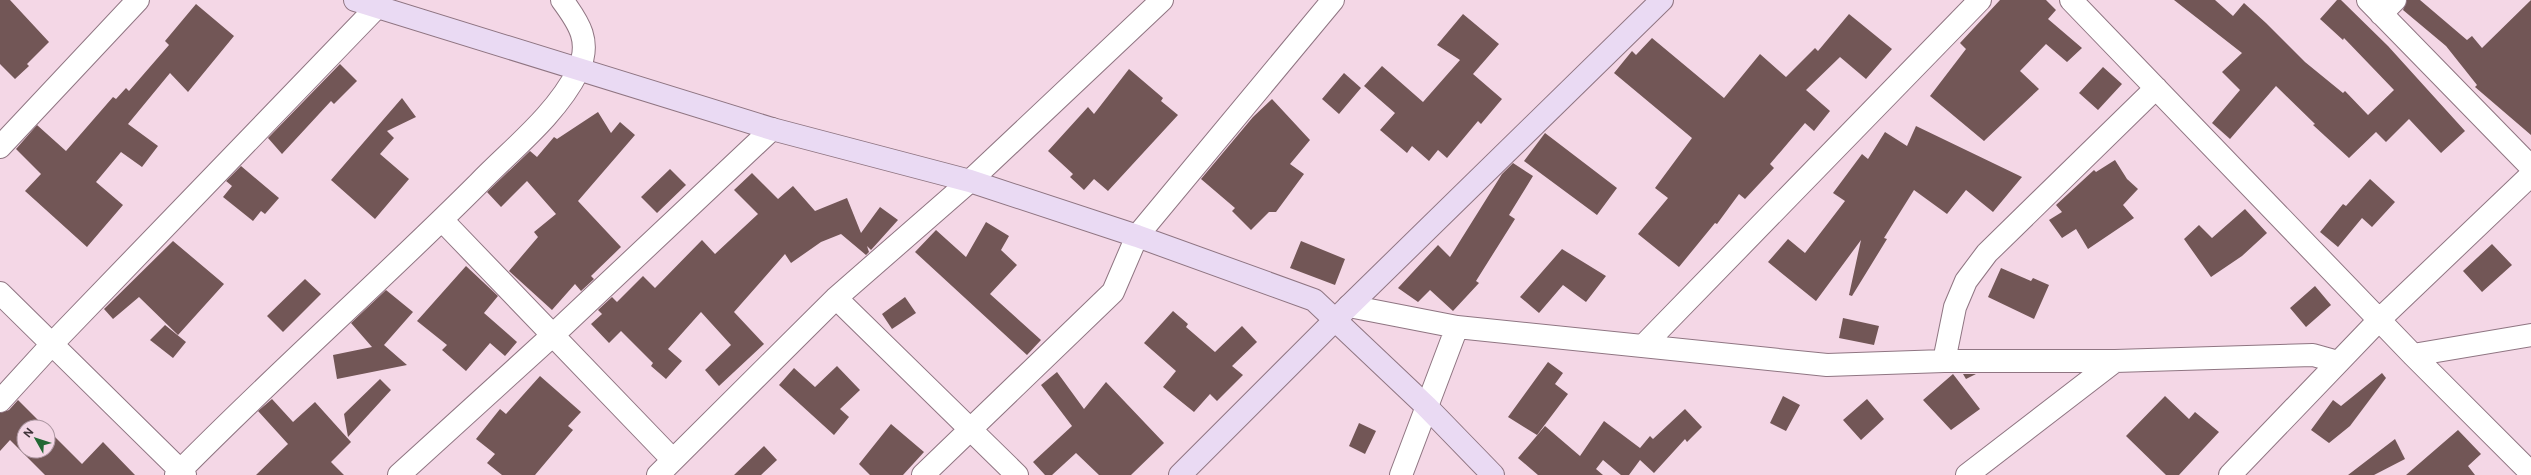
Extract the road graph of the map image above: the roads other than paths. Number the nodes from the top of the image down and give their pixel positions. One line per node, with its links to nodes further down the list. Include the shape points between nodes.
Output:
1 (138, 0): 14 (street)
2 (356, 0): 10 (street)
3 (562, 0): 11 (street, via 577,20 585,41)
4 (1162, 0): 17 (street)
5 (1333, 0): 19 (street)
6 (1662, 0): 22 (street)
7 (1980, 0): 28 (street)
8 (2071, 0): 12 (street)
9 (2381, 5): 15 (street)
10 (377, 7): 11 (street); 27 (street)
11 (578, 70): 13 (street); 18 (street, via 555,105)
12 (2156, 88): 23 (street); 30 (street, via 1987,253 1966,281 1955,307)
13 (772, 129): 17 (street); 25 (street)
14 (0, 147)
15 (2531, 167)
16 (2531, 175): 23 (street)
17 (970, 181): 19 (street); 21 (street)
18 (442, 220): 25 (street); 38 (street)
19 (1137, 236): 22 (street, via 1314,300); 35 (street, via 1113,292)
20 (0, 293): 27 (street)
21 (836, 298): 35 (street); 36 (street)
22 (1342, 313): 24 (street); 34 (street); 42 (street)
23 (2380, 319): 29 (street); 32 (street)
24 (1457, 327): 28 (street); 34 (street)
25 (554, 334): 36 (street); 39 (street)
26 (2531, 335): 29 (street)
27 (53, 343): 33 (street); 38 (street)
28 (1643, 346): 30 (street, via 1827,365)
29 (2413, 355): 37 (street)
30 (1944, 361): 31 (street)
31 (2115, 361): 32 (street, via 2313,355); 45 (street)
32 (2338, 362): 46 (street)
33 (0, 402)
34 (1426, 406): 43 (street); 44 (street)
35 (971, 430): 40 (street); 41 (street)
36 (666, 468)
37 (2531, 473)
38 (181, 474)
39 (399, 475)
40 (923, 475)
41 (1017, 475)
42 (1180, 475)
43 (1401, 475)
44 (1493, 475)
45 (1967, 475)
46 (2230, 475)

